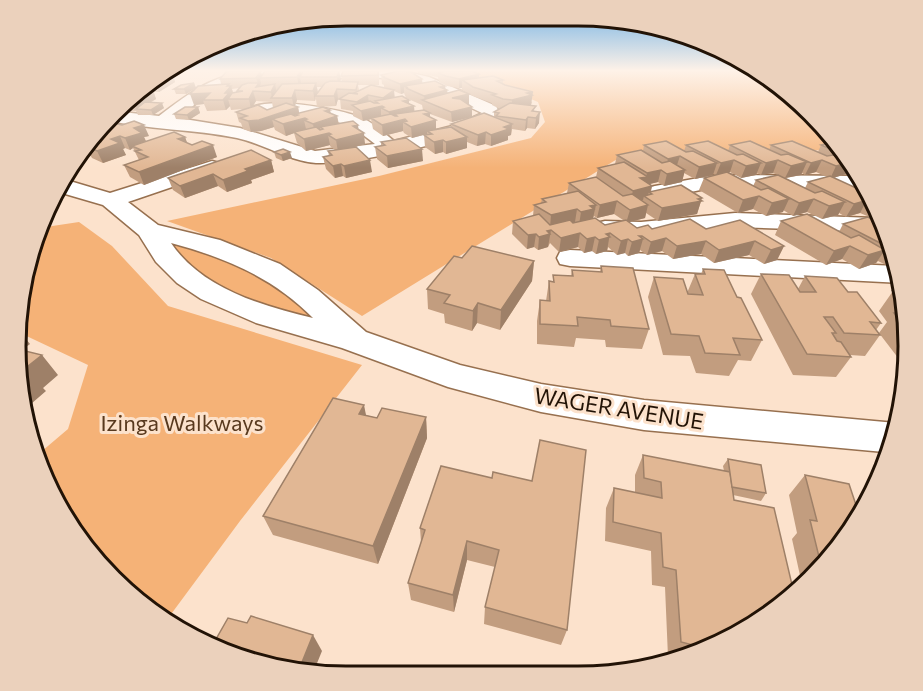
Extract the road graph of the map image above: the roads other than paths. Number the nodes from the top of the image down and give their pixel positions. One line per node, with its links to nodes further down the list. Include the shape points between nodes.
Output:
1 (189, 103): 4 (street)
2 (475, 103): 7 (street, via 490,110 490,117 451,132)
3 (121, 118): 4 (street)
4 (162, 123): 5 (street)
5 (198, 127): 6 (street); 7 (street, via 255,111 310,111 354,120)
6 (278, 145): 7 (street, via 317,158); 12 (street)
7 (390, 147)
8 (853, 183): 10 (street, via 715,181)
9 (67, 187): 12 (street, WAGER AVENUE)
10 (678, 188): 11 (street); 13 (street)
11 (652, 193)
12 (111, 200): 16 (street, WAGER AVENUE)
13 (735, 220): 14 (street); 15 (street, via 641,229); 18 (street)
14 (874, 225)
15 (583, 229)
16 (149, 230): 20 (street, WAGER AVENUE, via 212,246 270,270 308,296); 20 (street, WAGER AVENUE, via 180,270 217,295 269,317)
17 (570, 258): 18 (street)
18 (820, 271): 19 (street)
19 (889, 275)
20 (355, 341): 21 (street, WAGER AVENUE, via 449,374 560,402 679,419)
21 (885, 435)

